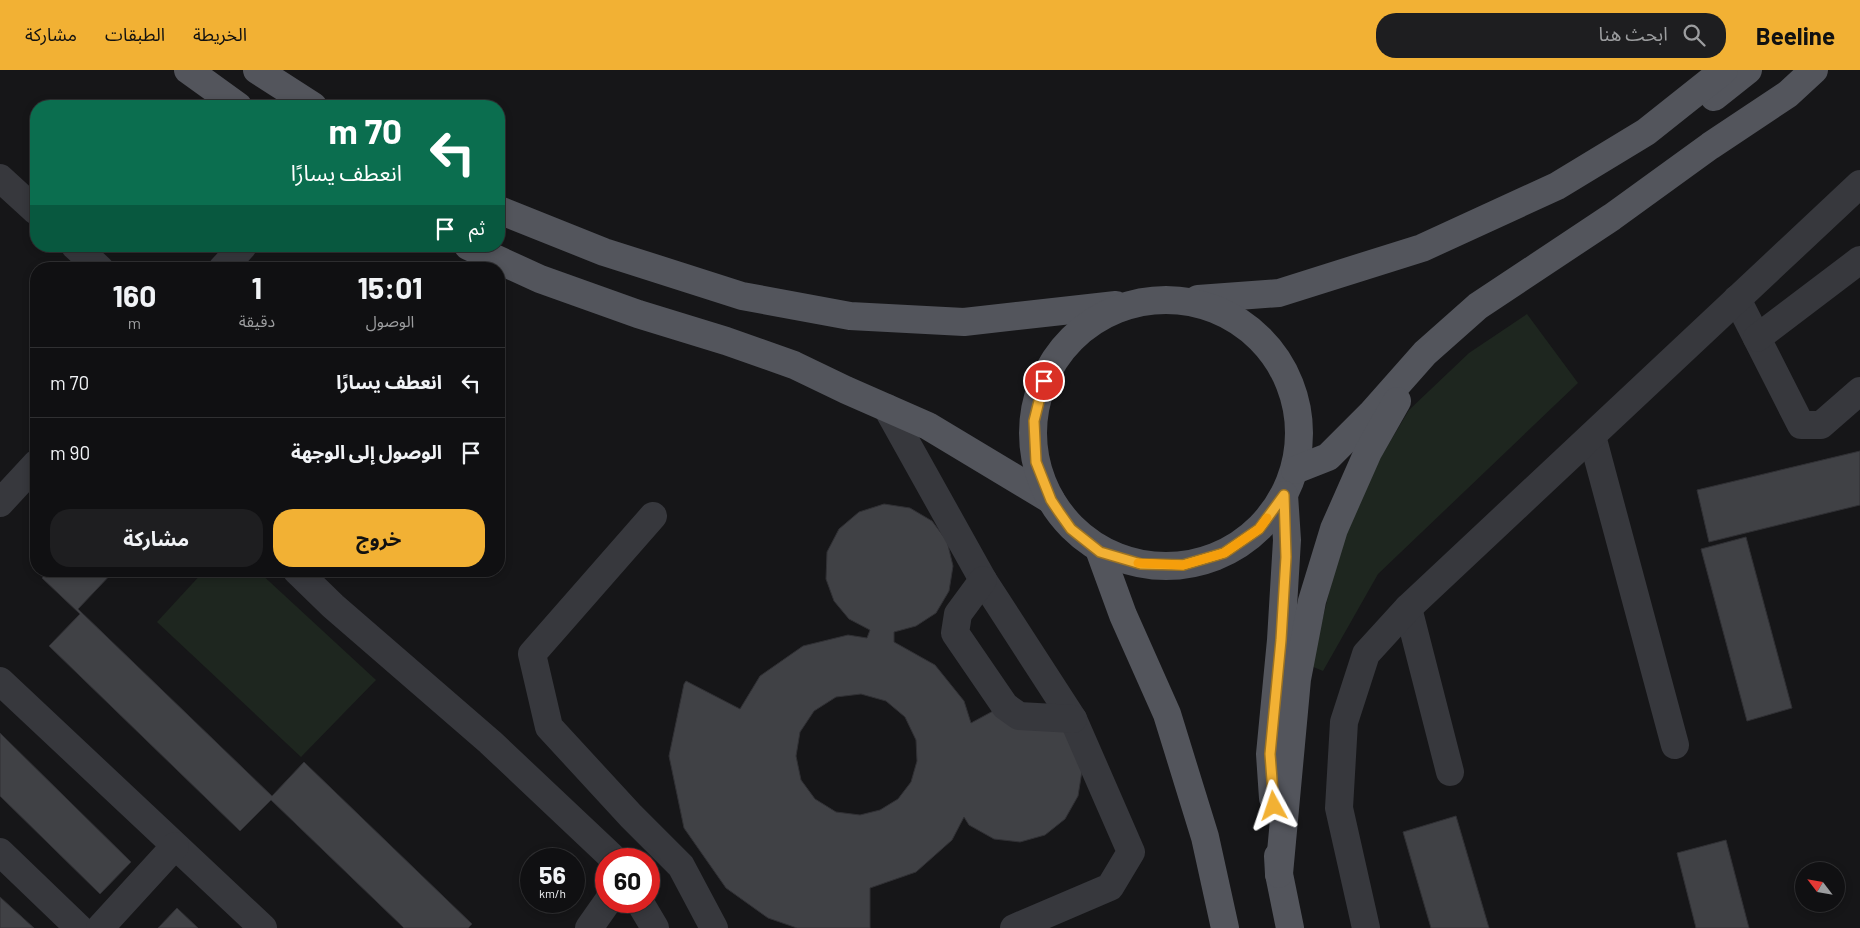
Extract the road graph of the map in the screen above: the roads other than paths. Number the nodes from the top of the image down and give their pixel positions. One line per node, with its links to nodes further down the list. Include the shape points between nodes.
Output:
1 (188, 70): 7 (main road)
2 (258, 70): 8 (main road)
3 (1724, 70): 9 (main road)
4 (1748, 70): 9 (main road, via 1702,106)
5 (1788, 70): 10 (main road)
6 (1814, 70): 10 (main road, via 1788,94)
7 (230, 100)
8 (303, 100)
9 (1646, 132): 24 (main road, via 1557,186 1422,248 1278,293)
10 (1710, 146): 27 (main road, via 1612,217 1478,306)
11 (0, 178): 13 (street)
12 (1860, 184): 23 (street)
13 (30, 206)
14 (505, 213): 25 (main road, via 604,252 742,296 850,316 964,322)
15 (82, 252): 19 (street)
16 (238, 252): 20 (street)
17 (481, 252): 21 (main road)
18 (1860, 260): 26 (street)
19 (92, 262)
20 (228, 262)
21 (502, 262)
22 (505, 263): 29 (main road, via 540,280 794,365)
23 (1738, 298): 26 (street); 30 (street)
24 (1181, 300): 25 (main road); 32 (main road, via 1225,313 1263,340 1291,388 1299,424)
25 (1134, 303): 34 (main road, via 1097,319 1066,346 1044,381 1034,421 1036,462)
26 (1757, 338): 28 (street, via 1801,425 1821,425)
27 (1425, 353): 32 (main road, via 1328,457); 48 (main road, via 1368,452 1334,530 1312,601 1297,679)
28 (1860, 391)
29 (887, 408): 34 (main road, via 928,426); 39 (street)
30 (1592, 436): 40 (street); 43 (street)
31 (30, 470): 35 (street)
32 (1295, 470): 33 (main road)
33 (1284, 495): 37 (main road, via 1259,529 1224,553 1183,565 1141,564); 48 (main road, via 1285,568 1270,754)
34 (1051, 500): 37 (main road, via 1071,529)
35 (0, 503)
36 (653, 516): 56 (street, via 532,654 548,727 681,866)
37 (1100, 552): 58 (main road, via 1123,615 1167,714 1206,837)
38 (303, 577): 46 (street)
39 (983, 580): 42 (street); 42 (street, via 958,614 955,633 1005,706 1018,716)
40 (1408, 608): 44 (street); 60 (street, via 1366,654 1344,722 1339,808)
41 (0, 681): 45 (street)
42 (1073, 719): 57 (street, via 1132,852 1110,887)
43 (1675, 745)
44 (1450, 772)
45 (175, 846): 52 (street); 53 (street)
46 (611, 848)
47 (0, 852): 51 (street)
48 (1280, 874): 59 (main road)
49 (600, 913): 54 (street)
50 (646, 913): 55 (street)
51 (79, 928)
52 (100, 928)
53 (263, 928)
54 (589, 928)
55 (655, 928)
56 (714, 928)
57 (1014, 928)
58 (1225, 928)
59 (1290, 928)
60 (1366, 928)

